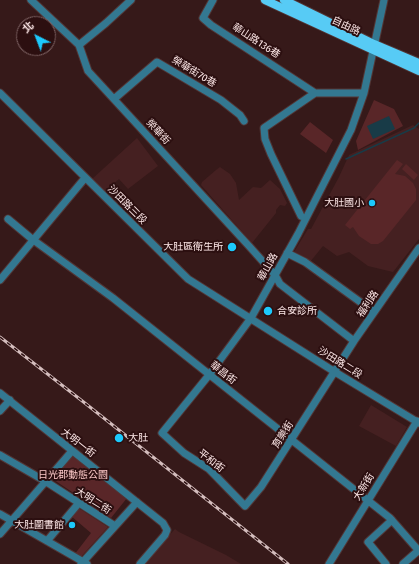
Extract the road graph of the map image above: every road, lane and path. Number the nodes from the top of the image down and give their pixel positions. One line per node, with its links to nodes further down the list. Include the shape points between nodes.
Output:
1 (31, 0): 7 (street, 榮華街)
2 (131, 0): 7 (street)
3 (213, 0): 11 (street, 華山路136巷, via 203,18)
4 (265, 0): 8 (main road, 自由路)
5 (284, 0): 8 (main road, 自由路)
6 (384, 0): 8 (street, 華山路)
7 (79, 45): 14 (street, 榮華街, via 88,71)
8 (373, 47): 9 (main road, 自由路); 10 (main road, 自由路); 13 (street, 華山路)
9 (419, 63)
10 (419, 71)
11 (315, 92): 13 (street); 17 (street, via 264,128 271,154)
12 (0, 93): 16 (street, 沙田路三段)
13 (364, 93): 21 (street, 華山路, via 351,130)
14 (114, 99): 15 (street, 榮華街70巷, via 156,62 221,100); 23 (street, 榮華街)
15 (244, 121)
16 (85, 178): 19 (street); 26 (street, 沙田路三段, via 188,279)
17 (301, 216)
18 (8, 219): 19 (street, 華昌街)
19 (32, 239): 24 (street); 29 (street, 華昌街, via 113,298)
20 (419, 248): 22 (street, 福利路)
21 (287, 253): 23 (street, 華山路); 25 (street, via 305,262)
22 (416, 257): 25 (street, 福利路)
23 (275, 275): 26 (street, 華山路); 27 (street, 榮華街, via 280,284)
24 (0, 280)
25 (374, 312): 27 (street, 福利路)
26 (251, 318): 28 (street, 沙田路二段); 29 (street, 華山路)
27 (354, 342): 28 (street, 福利路)
28 (335, 372): 33 (street, 沙田路二段); 35 (street, 育樂街)
29 (209, 375): 34 (street, 華山路); 35 (street, 華昌街)
30 (0, 393): 31 (street, 大明一街)
31 (10, 400): 32 (street); 36 (street, 大明一街)
32 (0, 411)
33 (418, 422): 39 (street, 大新街)
34 (162, 433): 42 (street, 平和街, via 184,453 209,470)
35 (292, 440): 39 (street, 華昌街); 42 (street, 育樂街, via 261,487)
36 (72, 451): 38 (street); 40 (street, 大明一街)
37 (0, 455): 38 (street, 大明二街)
38 (45, 481): 41 (street, 大明二街); 45 (street)
39 (368, 501): 44 (street, 華昌街); 52 (street, 大新街)
40 (137, 502): 46 (street); 51 (street, 大明一街, via 163,523 167,530)
41 (78, 504): 46 (street, 大明二街); 48 (street)
42 (245, 506)
43 (0, 514): 45 (street)
44 (392, 520): 49 (street, 華昌街); 53 (street, via 368,542)
45 (12, 521): 47 (street); 48 (street)
46 (115, 526): 50 (street)
47 (0, 534)
48 (47, 541): 50 (street)
49 (419, 550): 54 (street)
50 (83, 563)
51 (140, 564)
52 (329, 564)
53 (386, 564)
54 (404, 564)

